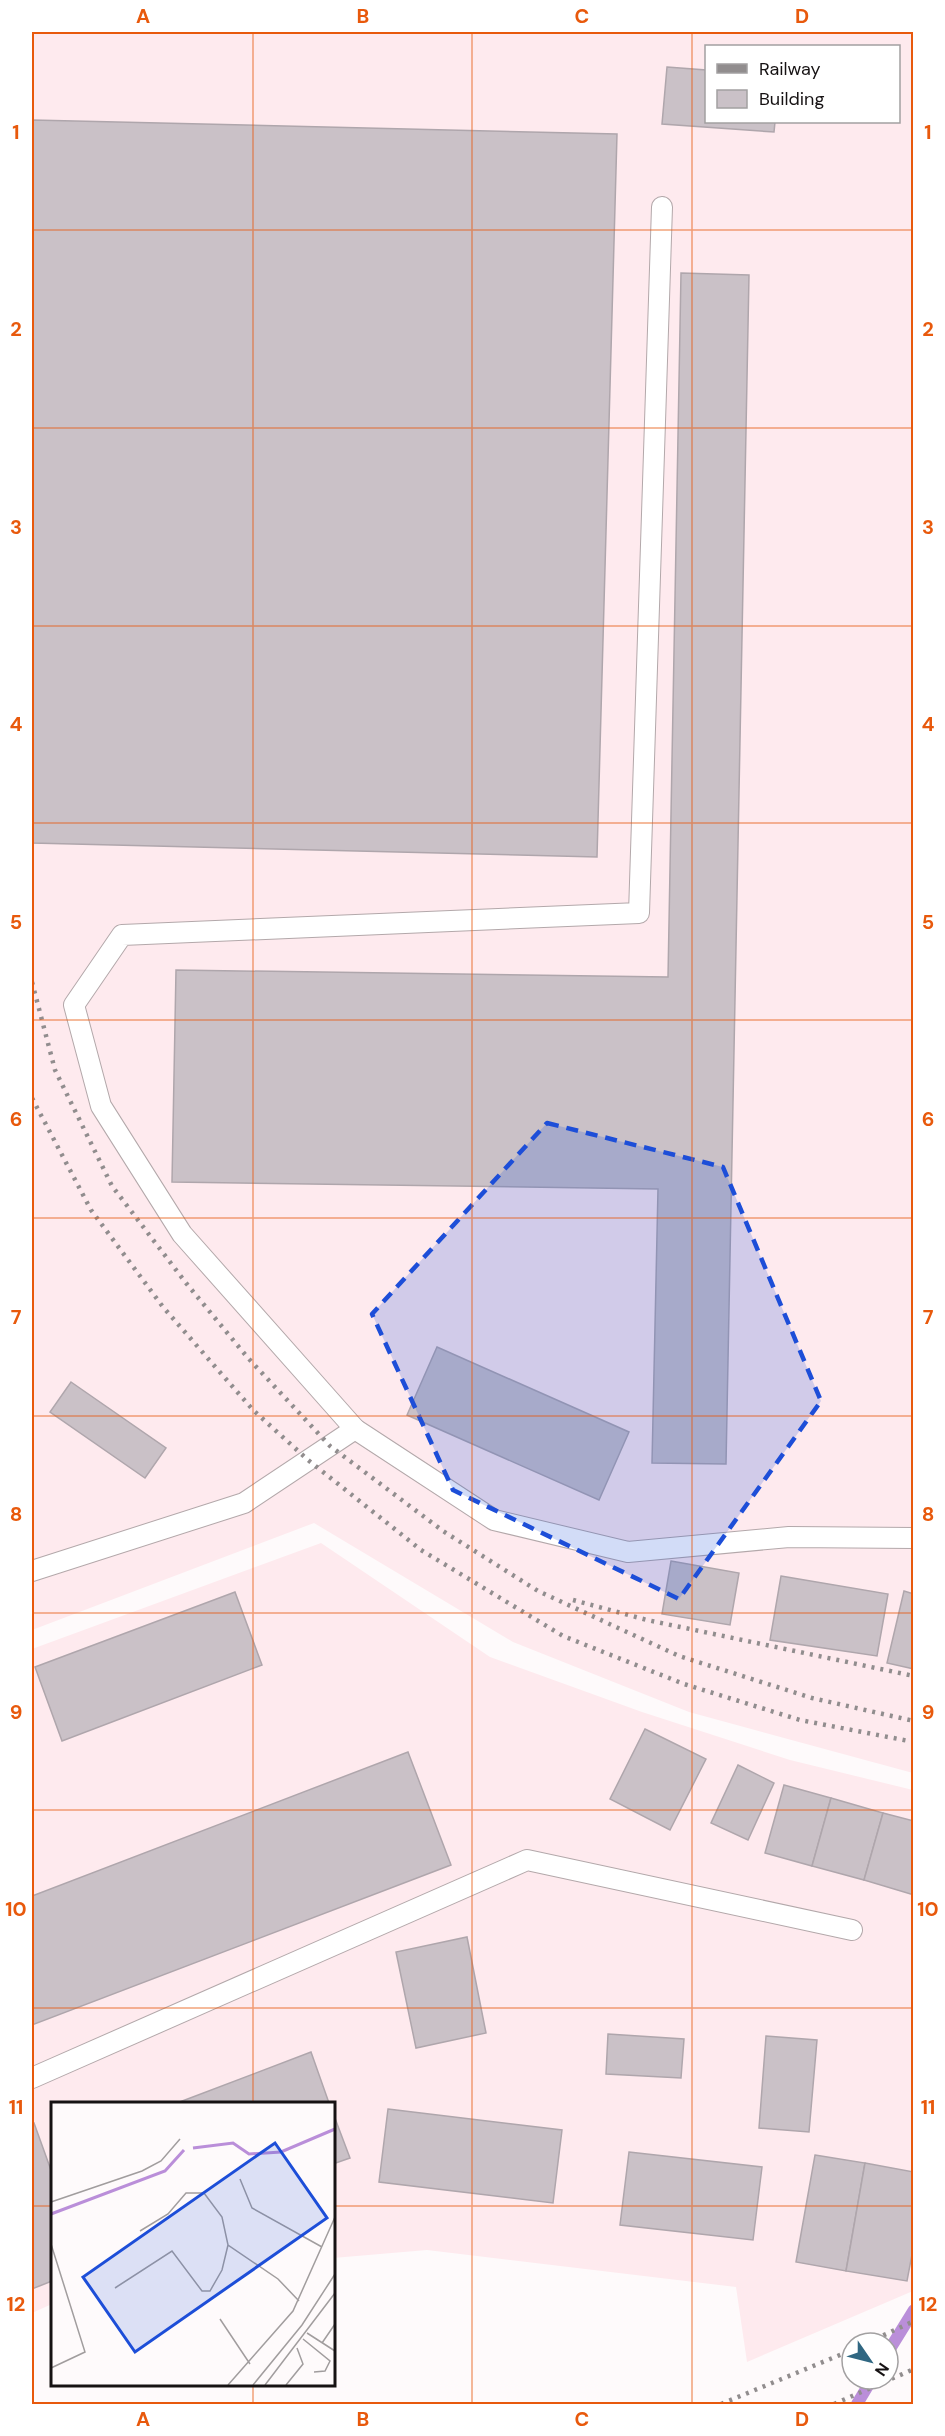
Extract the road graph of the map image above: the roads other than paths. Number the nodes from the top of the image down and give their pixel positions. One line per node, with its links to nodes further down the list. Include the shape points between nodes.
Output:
1 (662, 207): 2 (lane, via 639,913 122,935 74,1005 101,1106 182,1234)
2 (355, 1429): 3 (lane, via 494,1520 628,1552 789,1537); 4 (lane, via 244,1503)
3 (914, 1539)
4 (32, 1571)
5 (852, 1930): 6 (lane, via 527,1860)
6 (32, 2078)

